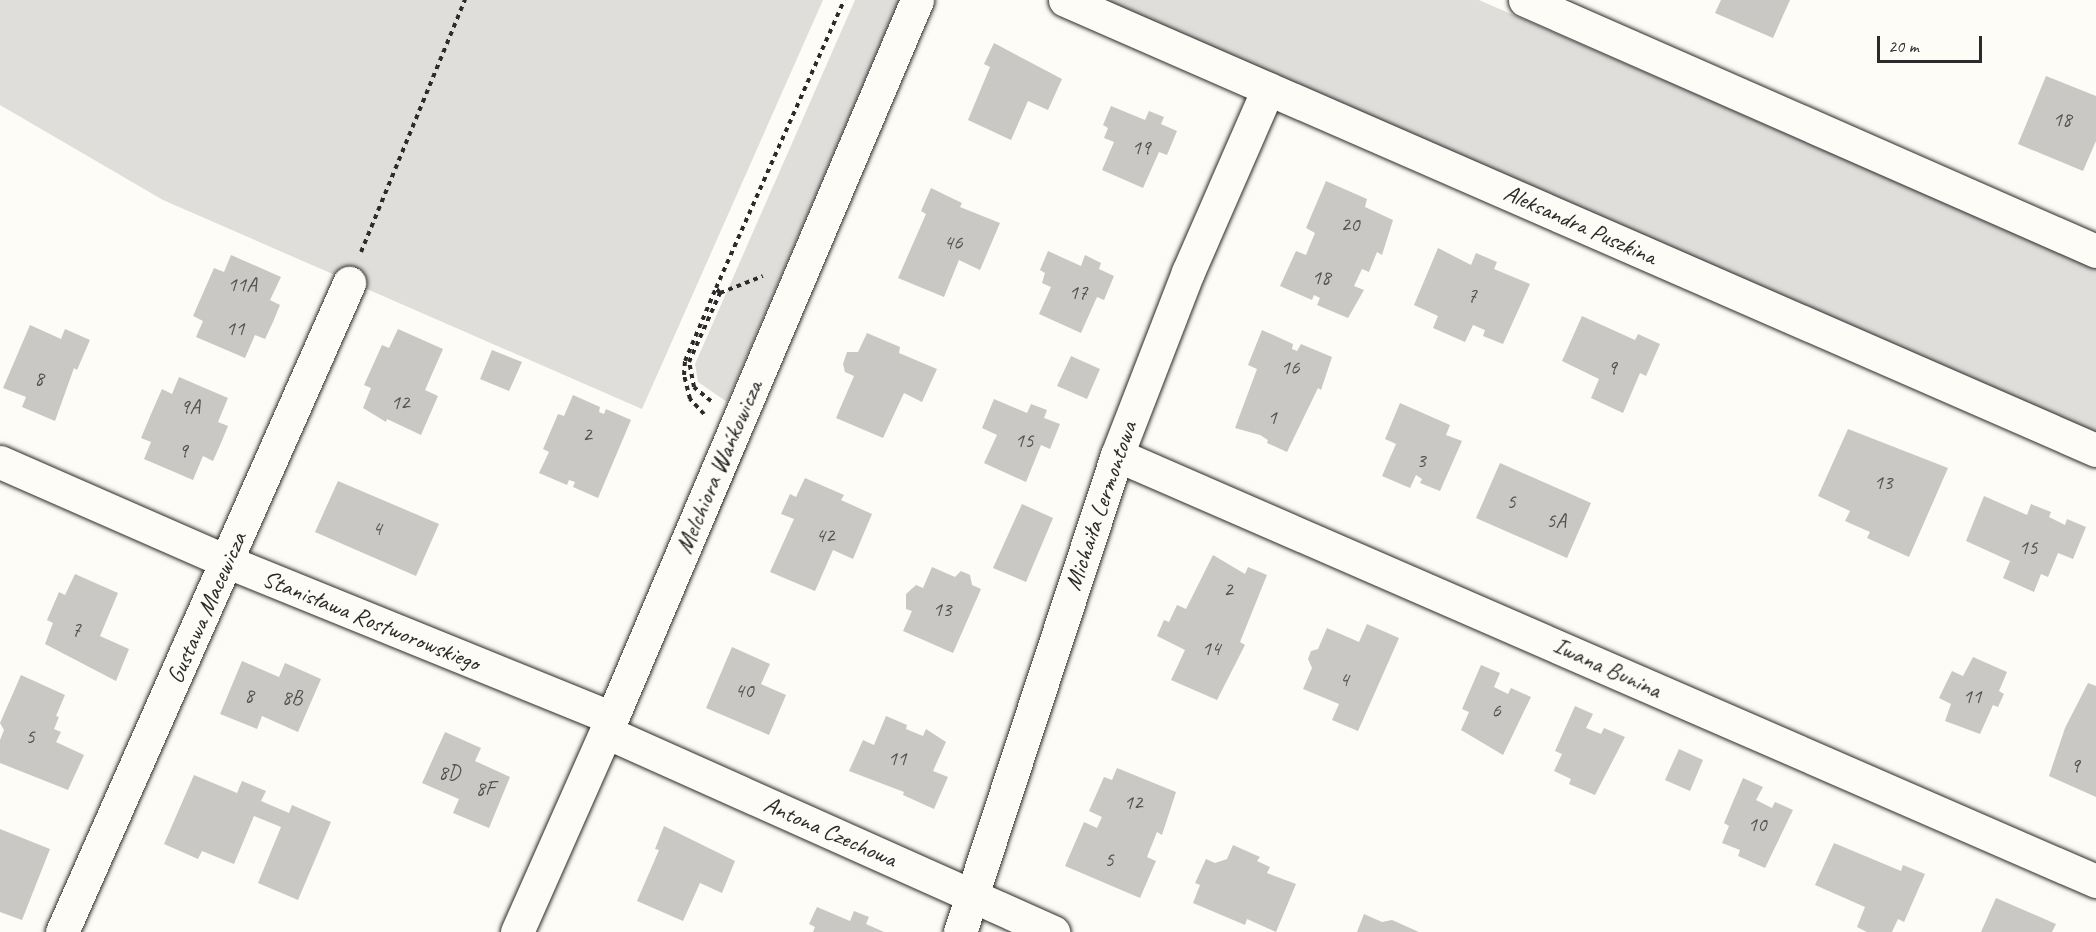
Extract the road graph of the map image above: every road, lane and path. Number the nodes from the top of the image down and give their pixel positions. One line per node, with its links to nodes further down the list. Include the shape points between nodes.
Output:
1 (465, 0): 9 (path)
2 (844, 0): 10 (path, via 716,288)
3 (917, 0): 8 (street, Melchiora Wańkowicza)
4 (1065, 0): 6 (street, Aleksandra Puszkina)
5 (1526, 0): 7 (street)
6 (1268, 89): 12 (street, Aleksandra Puszkina); 13 (street, Michaiła Lermontowa, via 1188,272)
7 (2096, 251)
8 (806, 259): 10 (path); 11 (street, Melchiora Wańkowicza)
9 (349, 283): 15 (street, Gustawa Macewicza)
10 (720, 293): 11 (path, via 689,362 689,374 702,395)
11 (740, 415): 16 (street, Melchiora Wańkowicza)
12 (2096, 450)
13 (1117, 455): 17 (street, Iwana Bunina); 18 (street, Michaiła Lermontowa)
14 (0, 462): 15 (street, Stanisława Rostworowskiego)
15 (228, 562): 16 (street, Stanisława Rostworowskiego); 19 (street, Gustawa Macewicza)
16 (609, 725): 18 (street, Antona Czechowa); 20 (street, Melchiora Wańkowicza)
17 (2096, 881)
18 (972, 897): 21 (street, Michaiła Lermontowa); 22 (street, Antona Czechowa)
19 (62, 932)
20 (517, 932)
21 (960, 932)
22 (1053, 932)

